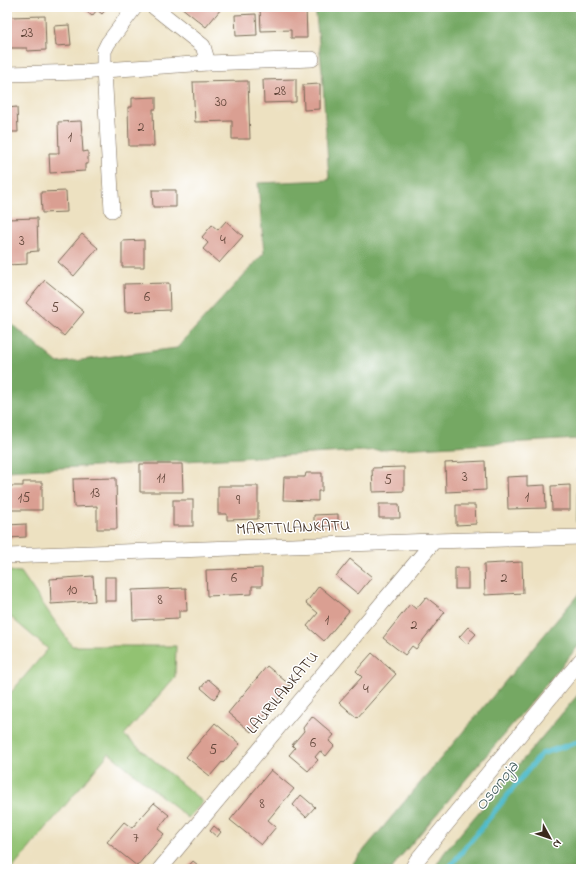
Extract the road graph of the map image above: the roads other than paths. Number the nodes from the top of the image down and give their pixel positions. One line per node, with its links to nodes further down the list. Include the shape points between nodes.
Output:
1 (135, 7): 5 (street, via 104,51)
2 (154, 7): 4 (street, via 203,46)
3 (312, 59): 4 (street)
4 (208, 64): 5 (street)
5 (104, 70): 6 (street); 7 (street)
6 (7, 74)
7 (112, 210)
8 (581, 537): 9 (street, MARTTILANKATU)
9 (434, 541): 10 (street, MARTTILANKATU); 12 (street, LAURILANKATU)
10 (7, 556)
11 (581, 660): 13 (street)
12 (160, 869)
13 (412, 869)

